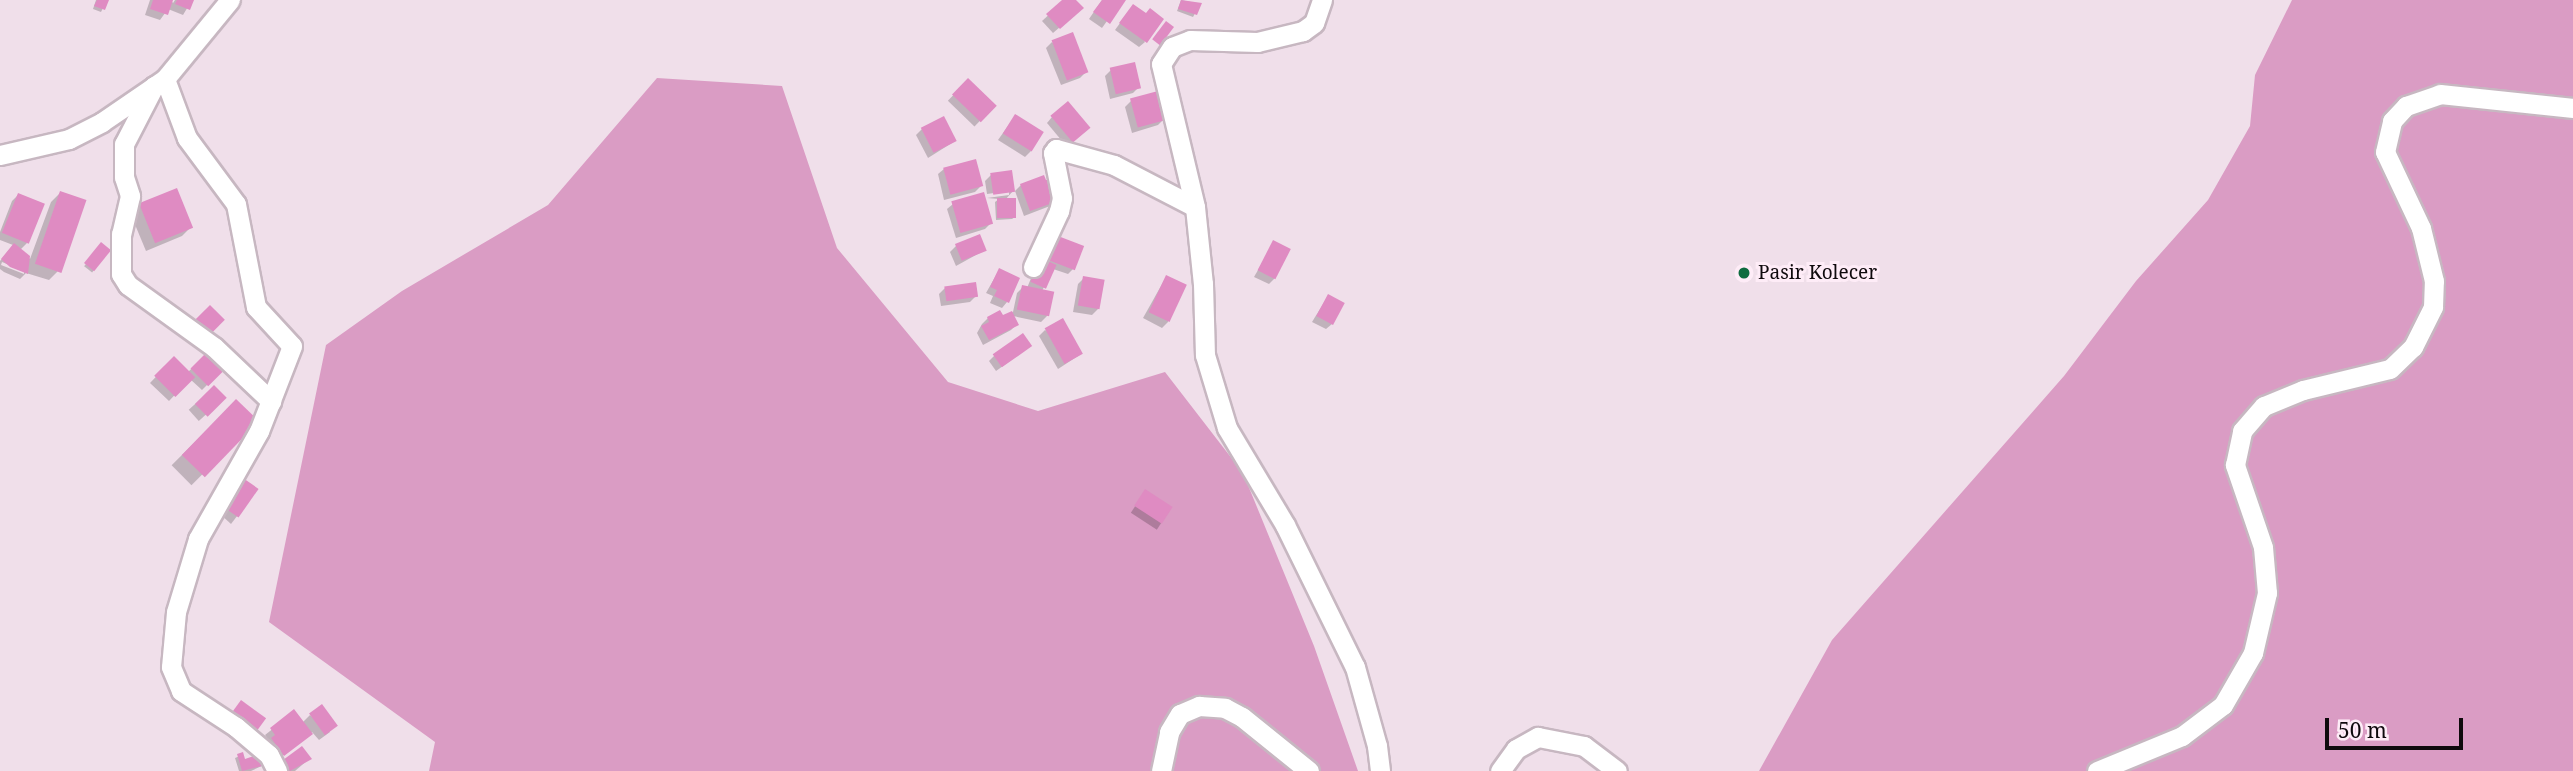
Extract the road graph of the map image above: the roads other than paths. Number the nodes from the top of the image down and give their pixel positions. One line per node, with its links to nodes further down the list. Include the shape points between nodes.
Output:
1 (230, 0): 3 (street)
2 (1322, 0): 6 (street, via 1314,23 1303,31 1257,42 1190,40 1172,47 1161,64)
3 (160, 83): 5 (street, via 69,139); 8 (street, via 187,138 236,204 256,307 292,346); 8 (street, via 124,144 124,177 130,196 121,234 121,274 128,285 223,355)
4 (2573, 108): 15 (street, via 2440,94 2406,106 2392,121 2385,152 2421,229 2434,281 2433,307 2413,347 2390,369 2303,390 2264,406 2242,431 2235,465 2263,547 2267,593 2253,653 2223,705 2182,736)
5 (0, 155)
6 (1195, 207): 7 (street, via 1114,165 1056,149 1062,198); 12 (street, via 1205,355 1227,428 1284,525 1355,667)
7 (1034, 267)
8 (271, 401): 9 (street, via 260,431 198,539 176,612 171,667 181,691 236,727 269,755)
9 (278, 771)
10 (1161, 771): 11 (street, via 1169,732 1180,714 1199,706 1224,708 1242,717)
11 (1309, 771)
12 (1380, 771)
13 (1500, 771): 14 (street, via 1516,748 1538,737 1584,746)
14 (1617, 771)
15 (2097, 771)

